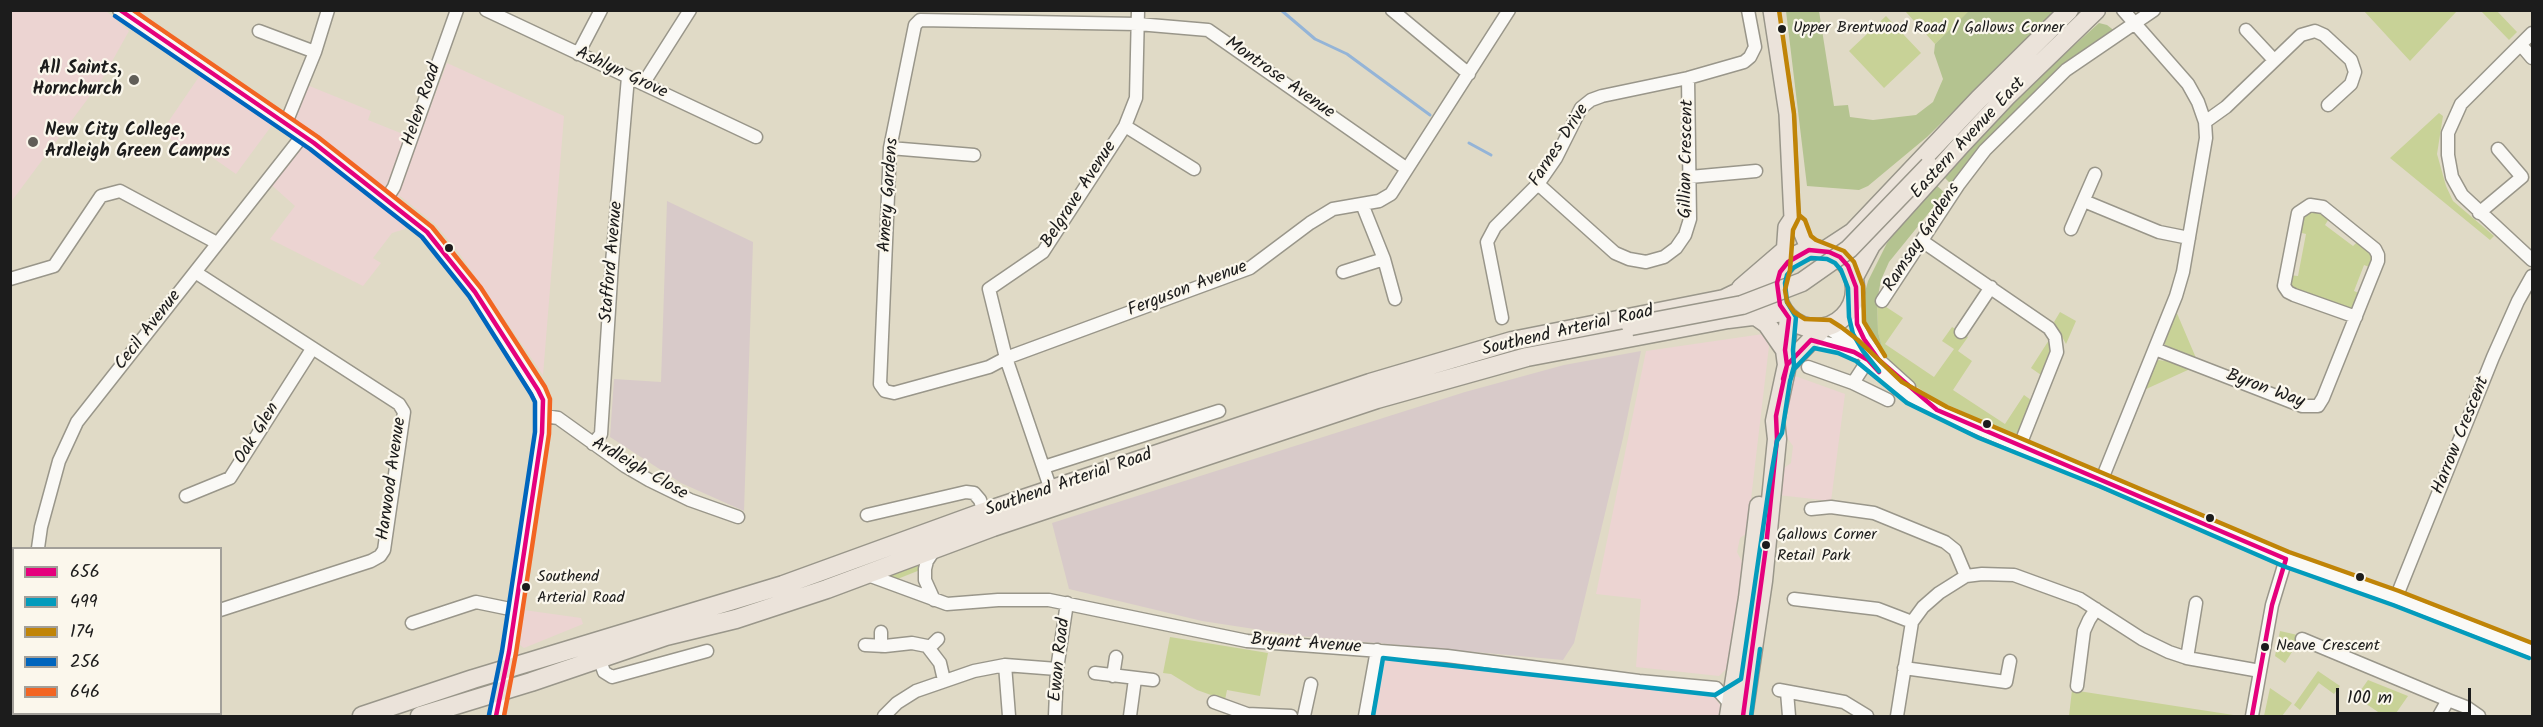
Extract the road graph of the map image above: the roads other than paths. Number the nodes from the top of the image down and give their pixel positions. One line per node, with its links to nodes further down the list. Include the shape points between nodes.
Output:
1 (119, 10): 35 (street)
2 (328, 10): 23 (street)
3 (457, 10): 49 (street, Helen Road)
4 (486, 10): 24 (street, Ashlyn Grove)
5 (601, 10): 24 (street)
6 (690, 10): 30 (street)
7 (1138, 10): 17 (street, Belgrave Avenue)
8 (1392, 10): 27 (street)
9 (1509, 10): 27 (street, Ferguson Avenue)
10 (1748, 10): 29 (street, Farnes Drive, via 1755,47 1750,57)
11 (1771, 10): 53 (main road, via 1787,114)
12 (2069, 10): 32 (highway, Eastern Avenue East)
13 (2096, 10): 31 (highway, Eastern Avenue East)
14 (2123, 10): 18 (street)
15 (2154, 10): 18 (street, Ramsay Gardens)
16 (920, 15): 17 (street, Amery Gardens); 39 (street, Amery Gardens)
17 (1138, 24): 36 (street, Belgrave Avenue, via 1136,98); 44 (street, Montrose Avenue, via 1208,30)
18 (2136, 24): 34 (street, via 2188,84); 56 (street, Ramsay Gardens, via 2066,70 2012,122 1959,184)
19 (2246, 30): 26 (street)
20 (259, 31): 23 (street)
21 (2532, 33): 22 (street)
22 (2520, 45): 25 (street); 52 (street, via 2468,95 2448,133 2452,177)
23 (315, 52): 35 (street)
24 (578, 54): 28 (street, Ashlyn Grove)
25 (2532, 58)
26 (2274, 60): 33 (street, via 2301,35 2324,35 2351,60 2355,72 2351,84); 34 (street)
27 (1469, 74): 44 (street, Ferguson Avenue)
28 (628, 77): 30 (street, Ashlyn Grove); 92 (street, Stafford Avenue, via 601,434)
29 (1688, 78): 47 (street, Gillian Crescent); 48 (street, Farnes Drive, via 1591,100 1581,108)
30 (643, 84): 38 (street, Ashlyn Grove)
31 (2006, 97): 42 (highway); 65 (highway, Eastern Avenue East, via 1871,245)
32 (1979, 99): 42 (highway); 58 (highway, Eastern Avenue East, via 1853,232)
33 (2328, 105)
34 (2205, 122): 55 (street, via 2205,154)
35 (286, 123): 37 (street)
36 (1125, 126): 43 (street); 82 (street, Belgrave Avenue, via 1043,252 989,289)
37 (303, 135): 49 (street); 57 (street, Cecil Avenue)
38 (756, 137)
39 (890, 148): 41 (street); 82 (street, Amery Gardens, via 880,384 885,391 894,393 979,370)
40 (2498, 149): 52 (street, via 2522,177)
41 (974, 155)
42 (1929, 166): 75 (highway, bridge, via 1849,249 1802,282 1742,305)
43 (1194, 169)
44 (1407, 169): 51 (street, Ferguson Avenue, via 1391,194)
45 (1756, 171): 47 (street)
46 (2095, 174): 50 (street)
47 (1690, 177): 48 (street, Gillian Crescent, via 1690,219 1685,235 1664,257 1646,262 1615,253)
48 (1538, 184): 74 (street, Farnes Drive, via 1495,227 1487,242)
49 (387, 198): 90 (street, via 427,232 475,292 538,390)
50 (2084, 201): 54 (street); 55 (street, via 2159,232)
51 (1362, 204): 59 (street); 82 (street, Ferguson Avenue, via 1333,209 1251,267)
52 (2479, 213): 60 (street)
53 (1792, 218): 58 (main road, via 1805,241); 61 (main road, via 1786,227)
54 (2071, 230)
55 (2189, 238): 80 (street, via 2178,288)
56 (1922, 241): 67 (street); 70 (street, Ramsay Gardens)
57 (217, 243): 62 (street, Cecil Avenue); 66 (street, via 120,191 101,196 54,266)
58 (1821, 250): 61 (highway, via 1794,256); 65 (highway, via 1840,258)
59 (1384, 259): 63 (street); 69 (street)
60 (2532, 260)
61 (1782, 264): 71 (highway, via 1777,290); 78 (highway, Southend Arterial Road, via 1738,294)
62 (195, 272): 79 (street, Harwood Avenue); 102 (street, Cecil Avenue, via 77,422 59,461)
63 (1343, 272)
64 (2532, 276): 107 (street, Harrow Crescent, via 2493,357)
65 (1854, 277): 68 (highway)
66 (10, 279)
67 (1991, 287): 77 (street); 93 (street, via 2049,328 2055,337 2057,352)
68 (1855, 298): 76 (highway, via 1845,316); 88 (street, via 1857,324 1869,347 1894,375)
69 (1395, 299)
70 (1882, 301)
71 (1786, 315): 72 (highway, Southend Arterial Road); 76 (highway); 83 (highway)
72 (1757, 317): 81 (highway, Southend Arterial Road); 83 (highway, via 1767,324)
73 (2356, 317): 73 (street, Byron Way, via 2378,255 2323,207 2305,206 2298,213 2284,286 2294,296); 80 (street, Byron Way, via 2321,402 2309,408)
74 (1502, 318)
75 (1631, 326): 78 (highway); 81 (highway, via 1544,348)
76 (1820, 331): 83 (highway); 84 (street); 84 (street, via 1853,345)
77 (1961, 332)
78 (1512, 341): 96 (highway, Southend Arterial Road)
79 (312, 349): 97 (street, Oak Glen, via 230,478); 112 (street, Harwood Avenue, via 403,408 384,550 371,561)
80 (2155, 349): 95 (street)
81 (1527, 357): 103 (highway, Southend Arterial Road, via 1377,399)
82 (1006, 358): 94 (street, Belgrave Avenue)
83 (1786, 358): 91 (highway)
84 (1868, 360): 86 (street); 88 (street, via 1898,388)
85 (1808, 367): 86 (street)
86 (1853, 383): 87 (street)
87 (1888, 400)
88 (1936, 410): 93 (street)
89 (1219, 411): 94 (street)
90 (545, 416): 92 (street, Ardleigh Close, via 558,418); 114 (street)
91 (1775, 432): 137 (highway, via 1770,438 1762,486); 150 (highway, via 1764,569)
92 (593, 444): 101 (street, Ardleigh Close, via 669,490)
93 (2020, 445): 95 (street)
94 (1044, 467): 96 (street, Belgrave Avenue)
95 (2102, 479): 104 (street)
96 (1051, 490): 99 (highway, Southend Arterial Road)
97 (186, 496)
98 (1811, 509): 106 (street, via 1831,507 1874,513 1945,542 1955,550)
99 (984, 512): 100 (street, via 974,493 966,492); 134 (highway, Southend Arterial Road, via 827,570)
100 (867, 515)
101 (738, 517)
102 (38, 547)
103 (935, 549): 105 (highway, Southend Arterial Road); 109 (street, via 925,569 925,580)
104 (2286, 559): 107 (street); 135 (street, via 2272,605)
105 (868, 575): 109 (street, Bryant Avenue); 126 (highway, Southend Arterial Road, via 736,619)
106 (1966, 576): 113 (street, via 2014,576 2065,593); 115 (street, via 1931,600)
107 (2396, 598): 125 (street)
108 (1794, 599): 115 (street, via 1878,609)
109 (934, 600): 110 (street, Bryant Avenue, via 957,605 998,600)
110 (1067, 603): 123 (street, Bryant Avenue, via 1247,640); 133 (street, Ewan Road)
111 (2196, 603): 128 (street)
112 (222, 609)
113 (2096, 609): 128 (street, via 2142,639); 143 (street, via 2084,631)
114 (515, 610): 116 (street, via 476,602); 134 (street)
115 (1912, 622): 132 (street)
116 (412, 623)
117 (881, 632): 121 (street)
118 (938, 639): 122 (street)
119 (2302, 639): 147 (street)
120 (865, 645): 121 (street)
121 (881, 646): 122 (street, via 912,644)
122 (929, 648): 140 (street, via 940,663)
123 (1377, 650): 144 (street, Bryant Avenue); 160 (street)
124 (708, 651): 126 (street, via 612,677 604,672)
125 (2532, 651)
126 (599, 657): 131 (highway, Southend Arterial Road)
127 (1116, 657): 138 (street)
128 (2187, 658): 135 (street)
129 (2010, 661): 132 (street, via 2006,682)
130 (1005, 665): 133 (street); 140 (street); 155 (street)
131 (572, 667): 134 (highway, via 553,666 514,676); 145 (highway, Southend Arterial Road)
132 (1905, 668): 163 (street)
133 (1057, 669): 156 (street, Ewan Road)
134 (505, 670): 145 (street); 146 (highway, Southend Arterial Road)
135 (2260, 671): 164 (street)
136 (1095, 673): 138 (street)
137 (1736, 673): 144 (street); 150 (highway)
138 (1113, 676): 139 (street)
139 (1135, 679): 141 (street); 157 (street)
140 (944, 680): 154 (street, via 907,697)
141 (1153, 680)
142 (1311, 684): 159 (street)
143 (2077, 686)
144 (1716, 688): 150 (street)
145 (500, 691): 146 (highway, via 489,684 448,696); 152 (highway, Southend Arterial Road); 153 (street)
146 (436, 692): 151 (highway, Southend Arterial Road)
147 (2448, 700): 165 (street); 166 (street)
148 (1214, 702): 149 (street)
149 (1226, 713): 158 (street)
150 (1735, 713)
151 (362, 717)
152 (420, 717)
153 (496, 717)
154 (884, 717)
155 (1009, 717)
156 (1055, 717)
157 (1130, 717)
158 (1291, 717)
159 (1304, 717)
160 (1365, 717)
161 (1790, 717): 162 (street, via 1783,691 1844,702)
162 (1867, 717)
163 (1897, 717)
164 (2252, 717)
165 (2439, 717)
166 (2480, 717)

